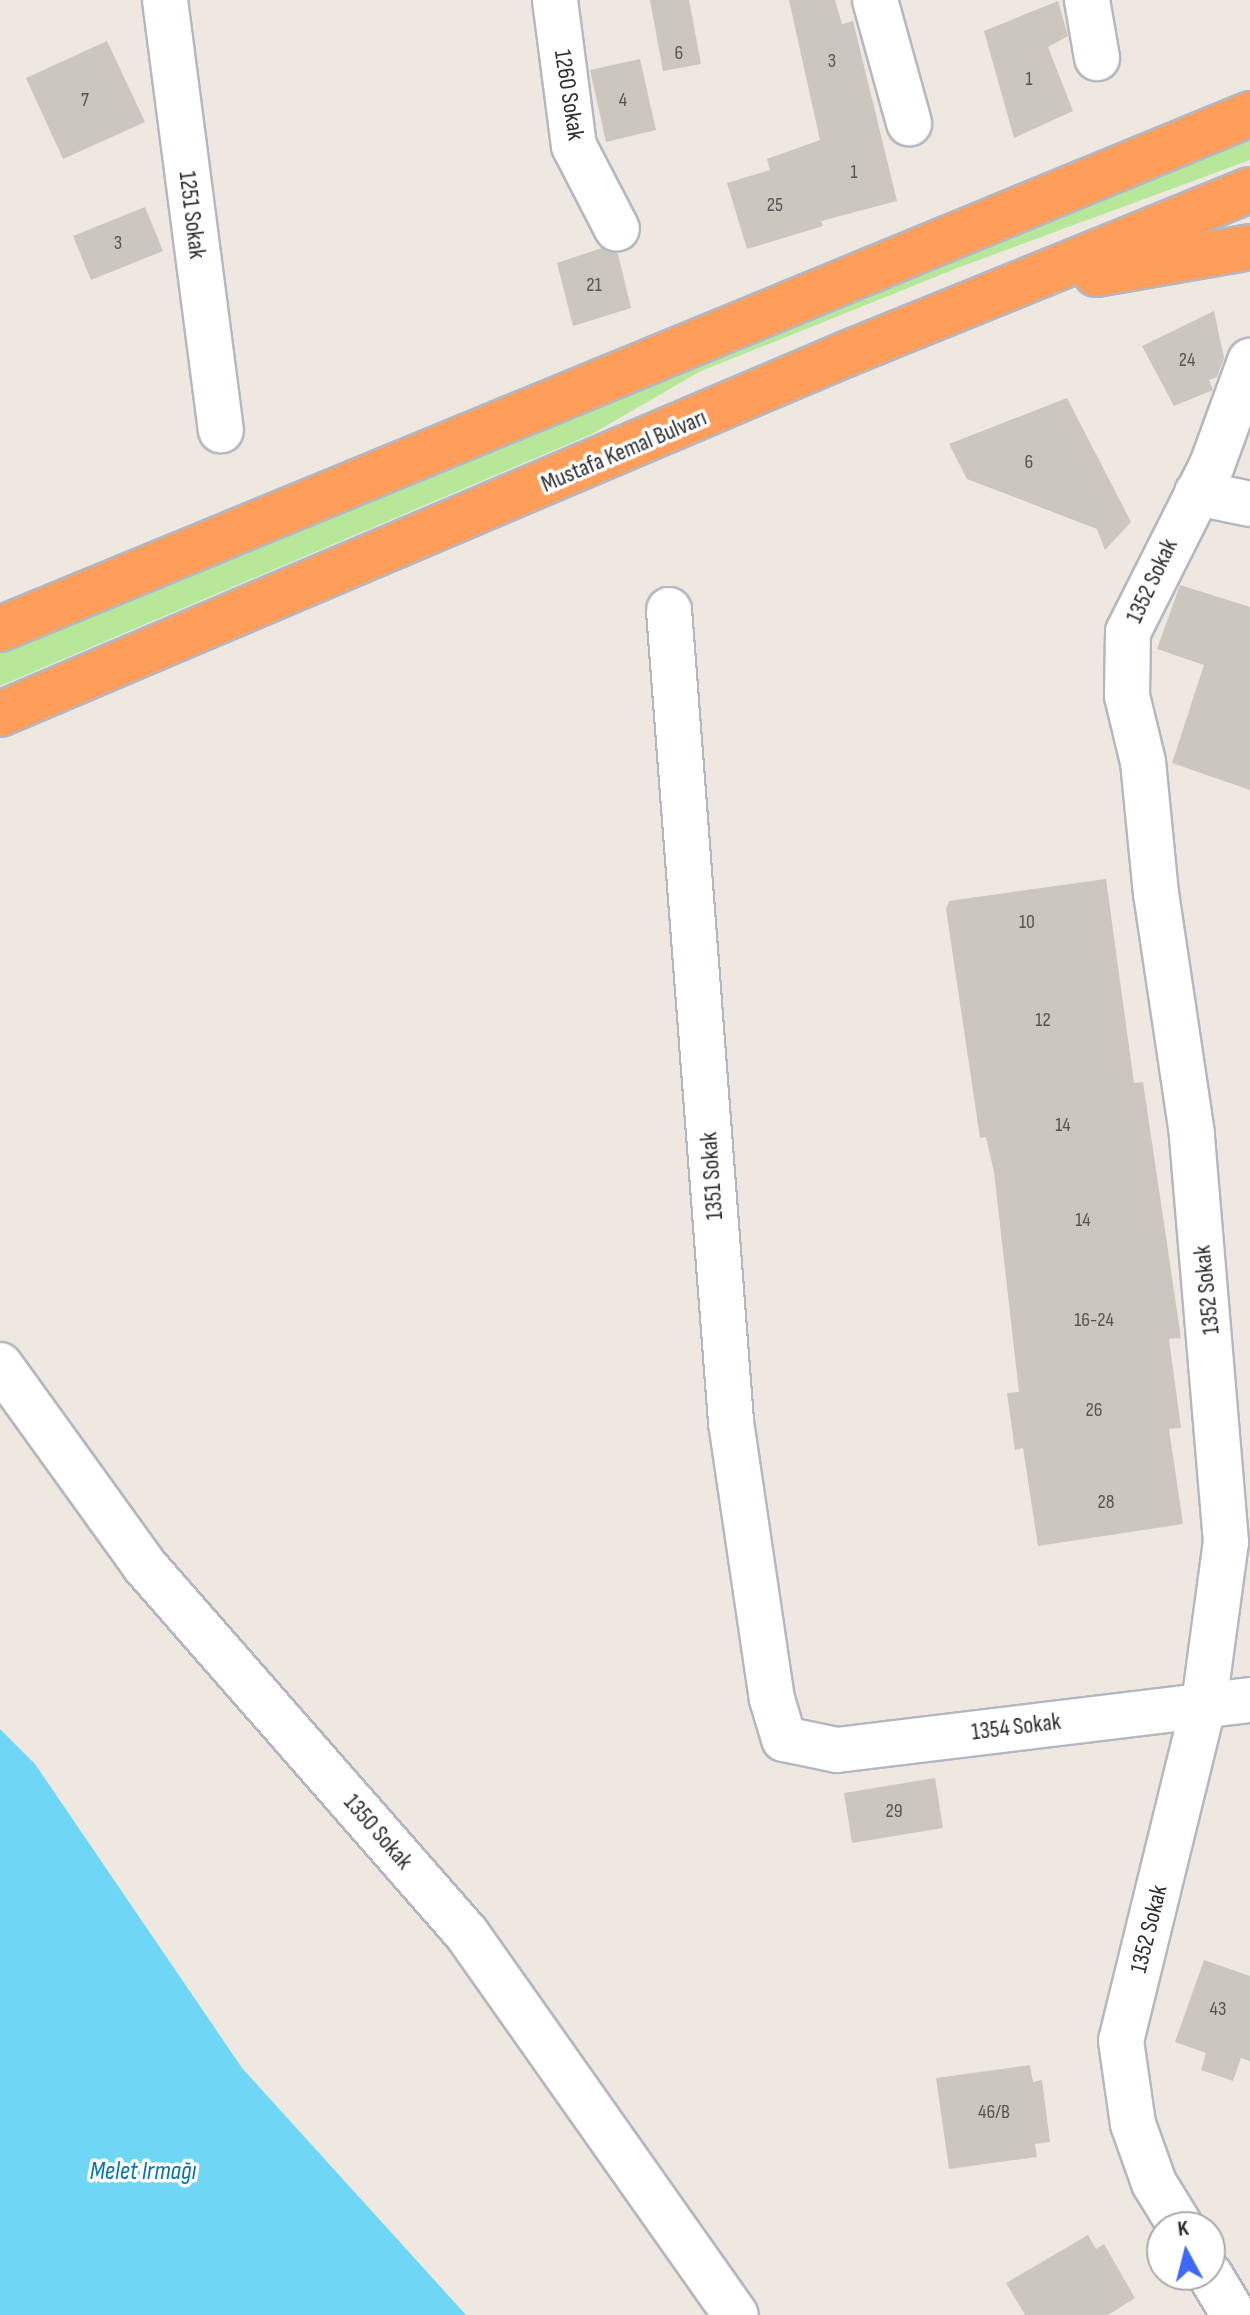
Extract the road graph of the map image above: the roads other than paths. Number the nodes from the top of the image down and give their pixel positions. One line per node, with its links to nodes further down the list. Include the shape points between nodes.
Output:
1 (165, 0): 15 (street, 1251 Sokak)
2 (555, 0): 11 (street, 1260 Sokak, via 574,146)
3 (875, 0): 8 (street)
4 (1087, 0): 5 (street)
5 (1097, 58)
6 (1250, 86): 9 (highway)
7 (1250, 114): 9 (highway)
8 (909, 123)
9 (1064, 188): 19 (highway)
10 (1250, 190): 13 (highway, Mustafa Kemal Bulvarı)
11 (617, 229)
12 (1250, 247): 13 (highway)
13 (995, 294): 20 (highway, Mustafa Kemal Bulvarı)
14 (1250, 361): 16 (street, 1352 Sokak)
15 (221, 430)
16 (1197, 493): 17 (street); 22 (street, 1352 Sokak, via 1128,632 1127,696 1143,762 1156,894 1192,1134)
17 (1250, 504)
18 (669, 610): 25 (street, 1351 Sokak, via 731,1422 772,1699)
19 (0, 629)
20 (0, 714)
21 (0, 1365): 28 (street, 1350 Sokak, via 144,1565 467,1934)
22 (1238, 1542): 24 (street, 1352 Sokak)
23 (1250, 1700): 24 (street, 1354 Sokak)
24 (1204, 1704): 25 (street, 1354 Sokak, via 837,1750); 26 (street, 1352 Sokak, via 1121,2041 1133,2124 1154,2183)
25 (784, 1739)
26 (1171, 2211)
27 (1220, 2291): 29 (street)
28 (736, 2315)
29 (1234, 2315)

